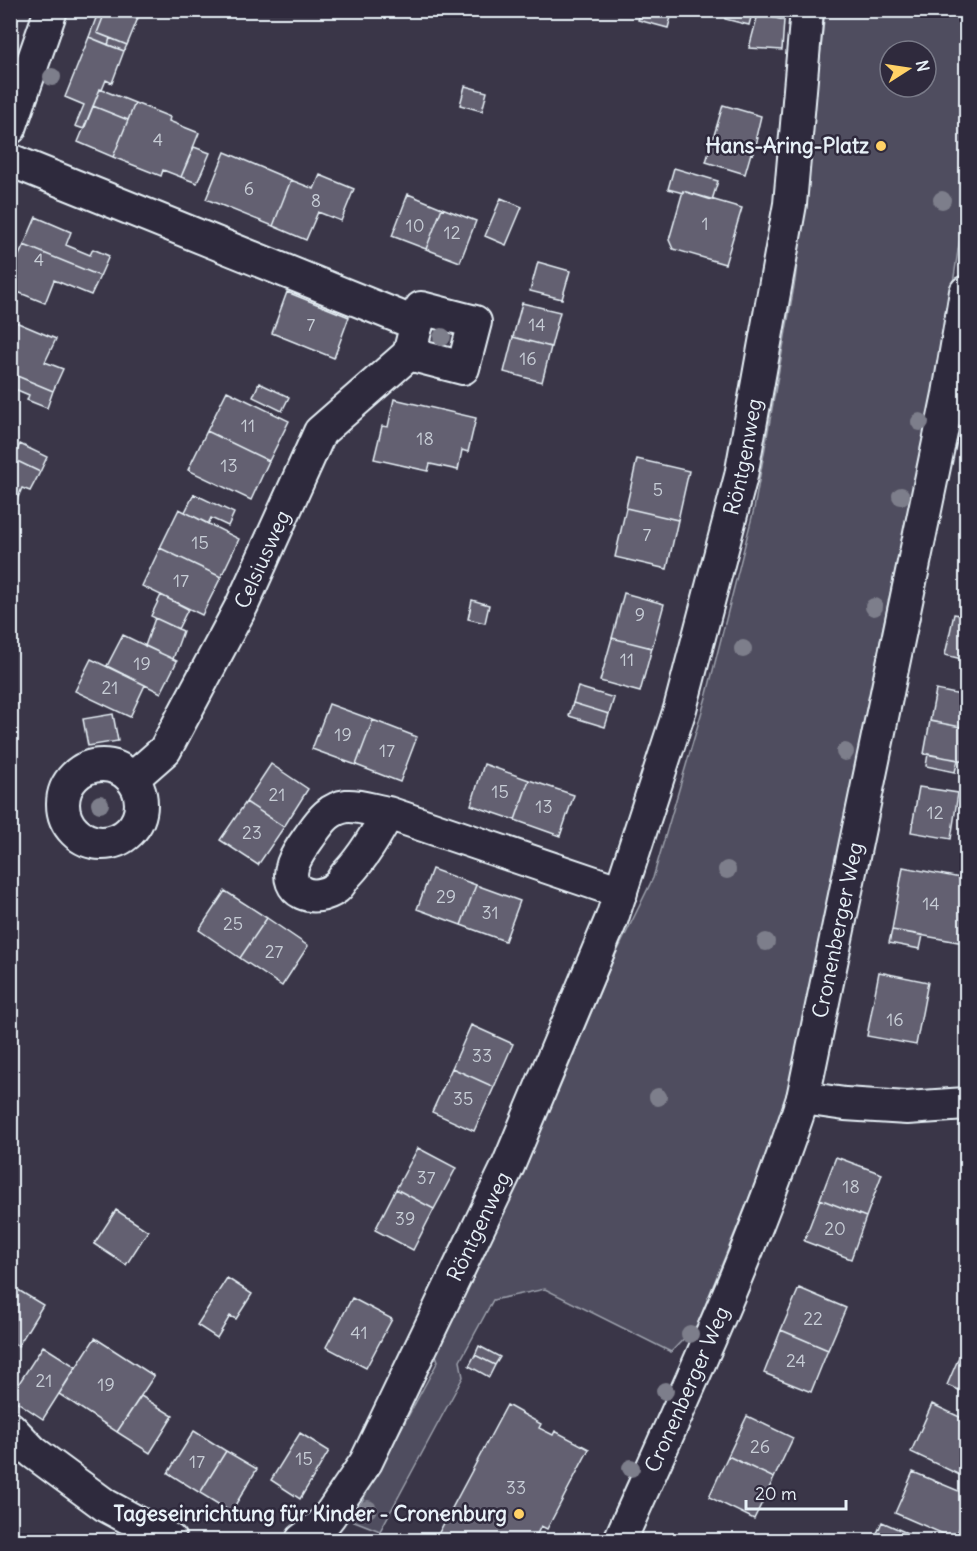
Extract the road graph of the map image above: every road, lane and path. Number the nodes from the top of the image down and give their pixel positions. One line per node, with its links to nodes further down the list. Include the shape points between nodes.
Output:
1 (51, 10): 3 (street)
2 (807, 10): 10 (street, Röntgenweg, via 790,204 741,476 680,709)
3 (10, 128)
4 (10, 160): 6 (street)
5 (966, 292): 11 (street, Cronenberger Weg, via 949,394)
6 (417, 324): 7 (street); 7 (street, via 421,308 475,322 463,368)
7 (409, 354): 8 (street, Celsiusweg, via 320,432 242,605 165,750)
8 (132, 779)
9 (388, 813): 10 (street)
10 (621, 892): 15 (street, Röntgenweg, via 508,1166 366,1462 321,1526)
11 (803, 1098): 12 (street, via 907,1108); 16 (street, Cronenberger Weg, via 782,1162 706,1348)
12 (966, 1104)
13 (10, 1428): 14 (street, via 33,1452 105,1505)
14 (170, 1540)
15 (302, 1540)
16 (620, 1540)

